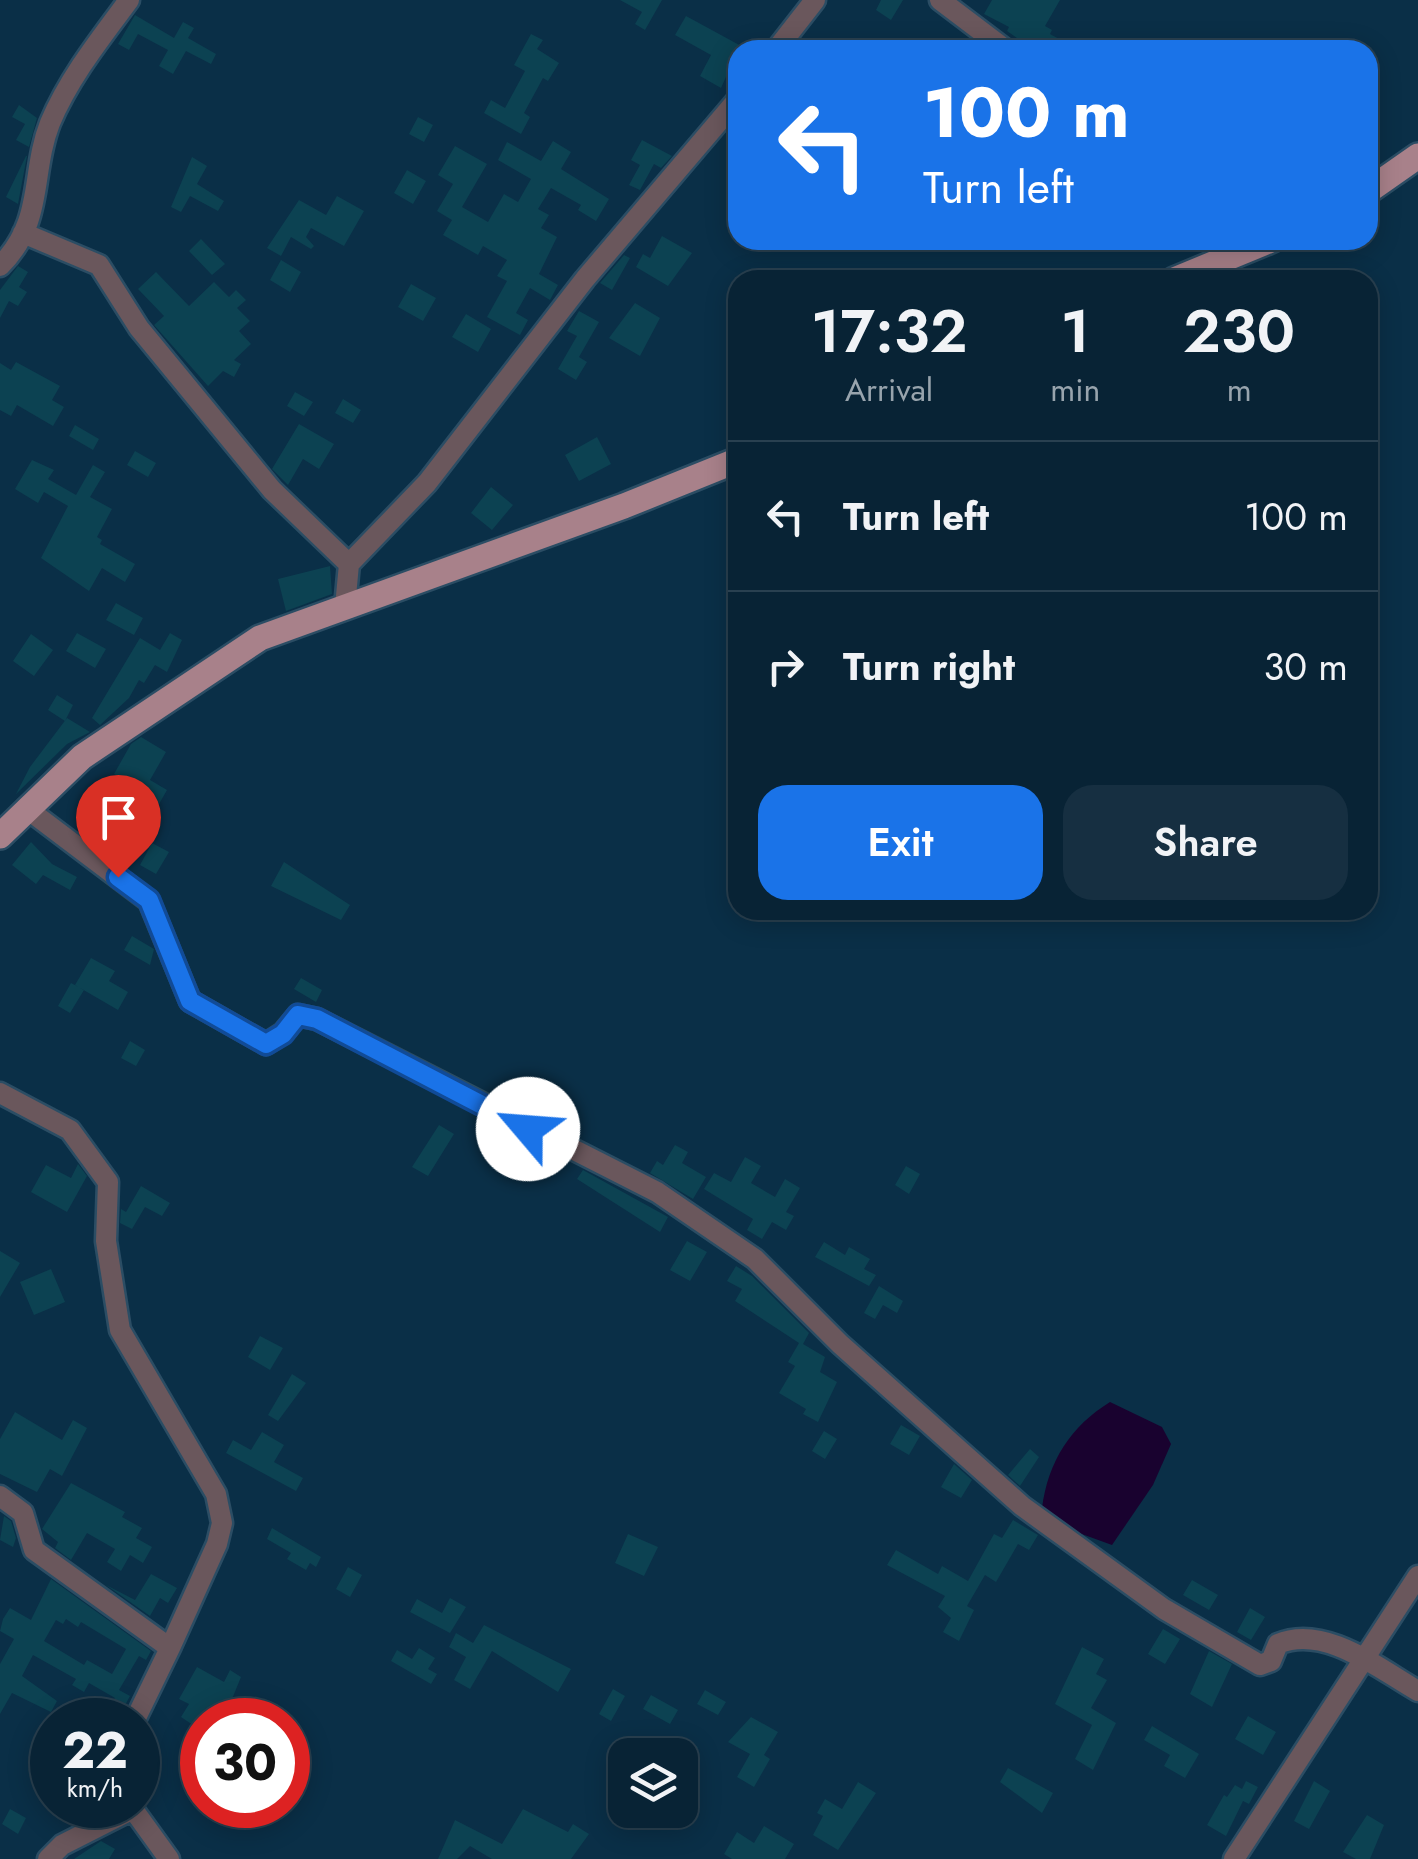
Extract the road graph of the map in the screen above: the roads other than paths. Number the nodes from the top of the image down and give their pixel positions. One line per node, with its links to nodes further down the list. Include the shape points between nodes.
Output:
1 (129, 0): 9 (street, via 76,71 48,127 33,214)
2 (815, 0): 4 (street)
3 (940, 0): 5 (street)
4 (784, 40)
5 (993, 40)
6 (728, 111): 14 (street, via 584,279 427,482)
7 (1418, 156): 8 (main road)
8 (1378, 184)
9 (23, 233): 11 (street); 14 (street, via 98,265 139,328 272,490)
10 (1245, 250): 12 (main road)
11 (0, 266)
12 (1198, 270)
13 (728, 464): 15 (main road)
14 (349, 564): 15 (street)
15 (345, 607): 16 (main road, via 260,638 175,691 82,757)
16 (26, 808): 17 (main road); 22 (street, via 149,900 190,1001 266,1044 298,1015 317,1019 657,1192 755,1259 1022,1506 1164,1609 1260,1665 1271,1660 1278,1644 1308,1636)
17 (0, 836)
18 (0, 1093): 21 (street, via 70,1130 108,1182 106,1241 120,1330 216,1494 222,1523 217,1544)
19 (0, 1496): 21 (street, via 23,1513 34,1550)
20 (1418, 1576): 22 (street)
21 (170, 1648): 24 (street)
22 (1364, 1660): 23 (street); 29 (street)
23 (1418, 1691)
24 (146, 1698)
25 (93, 1828): 27 (street)
26 (146, 1828): 28 (street)
27 (48, 1859)
28 (169, 1859)
29 (1234, 1859)

